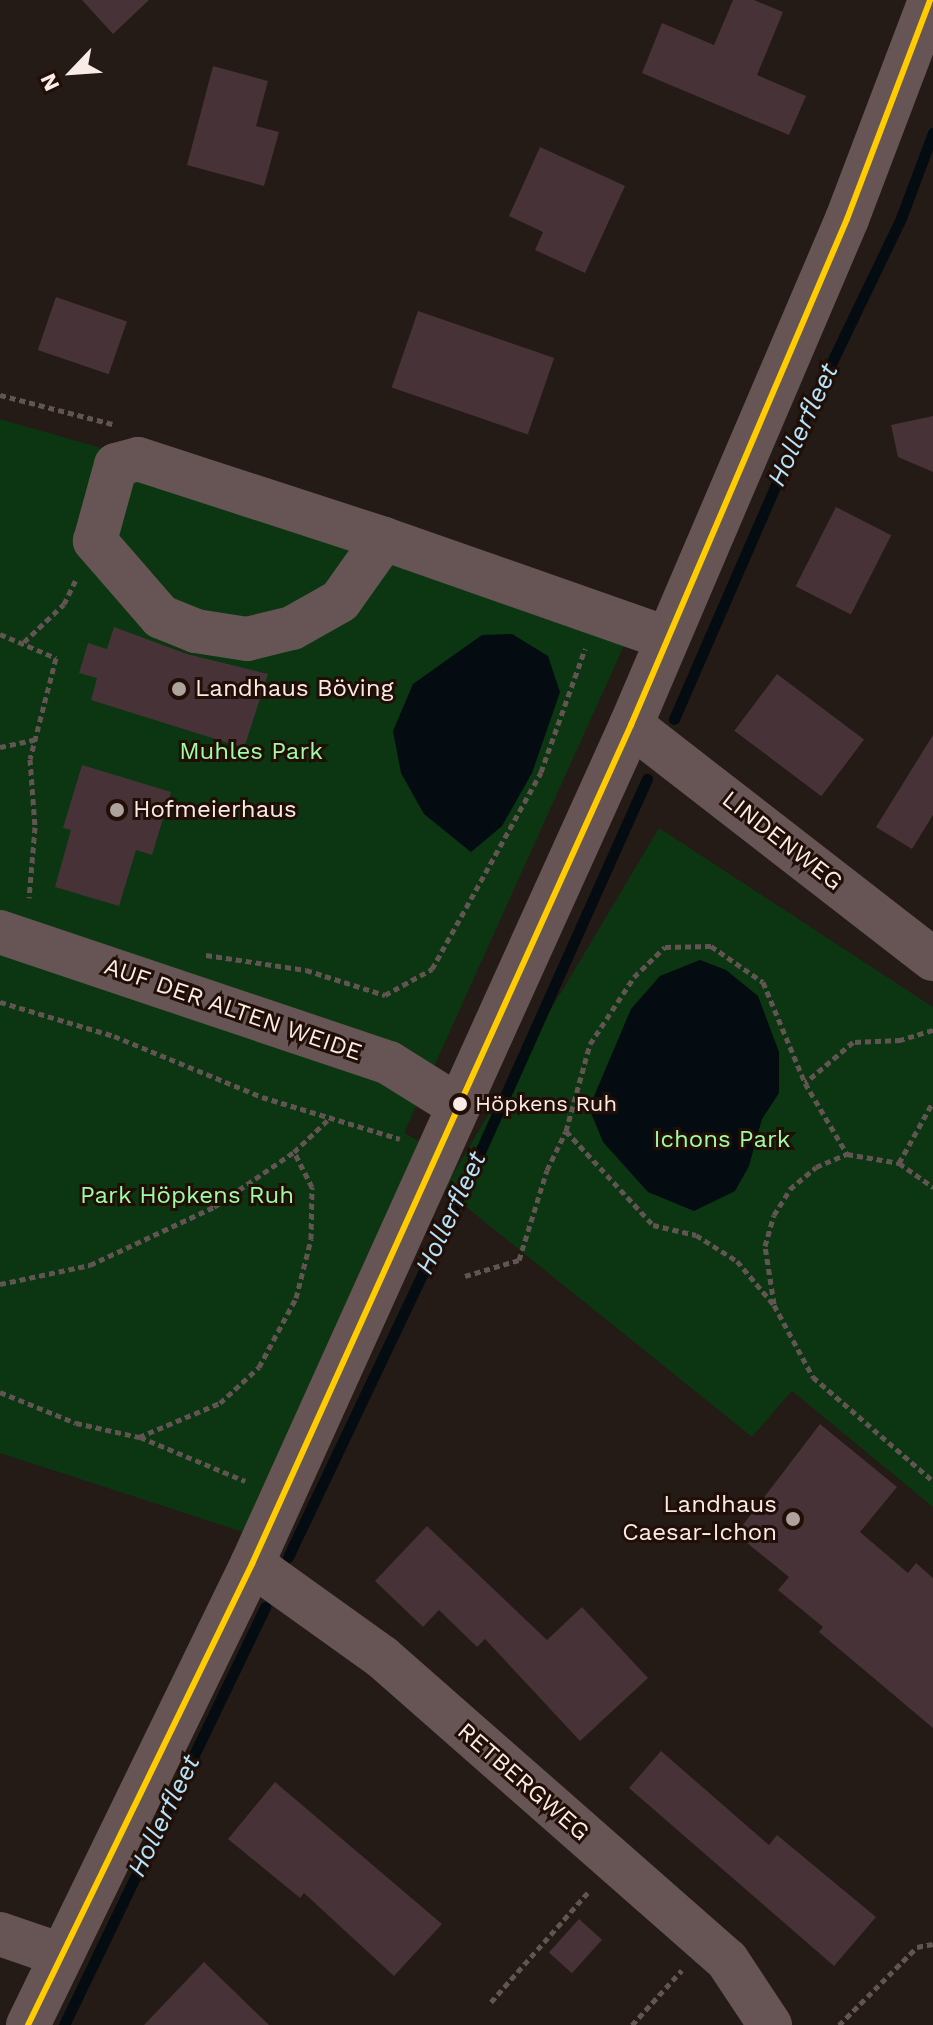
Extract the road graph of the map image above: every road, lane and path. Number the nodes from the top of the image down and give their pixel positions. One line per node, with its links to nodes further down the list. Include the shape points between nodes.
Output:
1 (930, 0): 6 (street, via 870,164)
2 (384, 539): 3 (street, via 138,459 116,465); 3 (street, via 340,601 292,628 247,639 196,631 161,617); 4 (street)
3 (95, 541): 7 (path, via 64,604)
4 (598, 614): 6 (street); 14 (path, via 541,772 432,969 385,995 306,970)
5 (0, 634): 7 (path)
6 (667, 638): 8 (street)
7 (24, 642): 9 (path, via 56,658)
8 (631, 725): 15 (street, LINDENWEG); 20 (street)
9 (34, 740): 10 (path); 11 (path)
10 (0, 747)
11 (29, 898): 12 (path); 13 (path)
12 (43, 903)
13 (7, 912): 20 (street, AUF DER ALTEN WEIDE, via 389,1063)
14 (199, 953)
15 (933, 959)
16 (0, 1002): 21 (path, via 114,1036 262,1097)
17 (933, 1030): 18 (path, via 901,1040 853,1042)
18 (805, 1083): 22 (path, via 763,982 711,946 665,947 634,977 590,1044); 24 (path)
19 (933, 1102): 26 (path)
20 (458, 1106): 25 (street)
21 (332, 1116): 23 (path); 25 (path)
22 (566, 1131): 28 (path, via 547,1170 519,1260); 30 (path, via 653,1225 696,1235 737,1261)
23 (294, 1152): 29 (path, via 214,1207 90,1265); 32 (path, via 312,1187 311,1239 296,1298 259,1367 220,1403)
24 (847, 1154): 26 (path); 30 (path, via 816,1167 790,1189 774,1215 765,1246)
25 (434, 1155): 34 (street)
26 (899, 1163): 27 (path)
27 (933, 1187)
28 (465, 1276)
29 (0, 1284)
30 (774, 1305): 33 (path, via 813,1377)
31 (0, 1392): 32 (path, via 76,1423)
32 (139, 1437): 34 (path)
33 (933, 1481)
34 (281, 1496): 35 (street)
35 (252, 1564): 36 (street, RETBERGWEG, via 382,1657); 40 (street)
36 (615, 1862): 38 (street, RETBERGWEG); 41 (path)
37 (0, 1934): 40 (street)
38 (706, 1942): 43 (path); 44 (street, RETBERGWEG, via 727,1960)
39 (933, 1944): 45 (path, via 917,1947)
40 (61, 1955): 42 (street)
41 (491, 2002)
42 (28, 2025)
43 (632, 2025)
44 (770, 2025)
45 (839, 2025)

